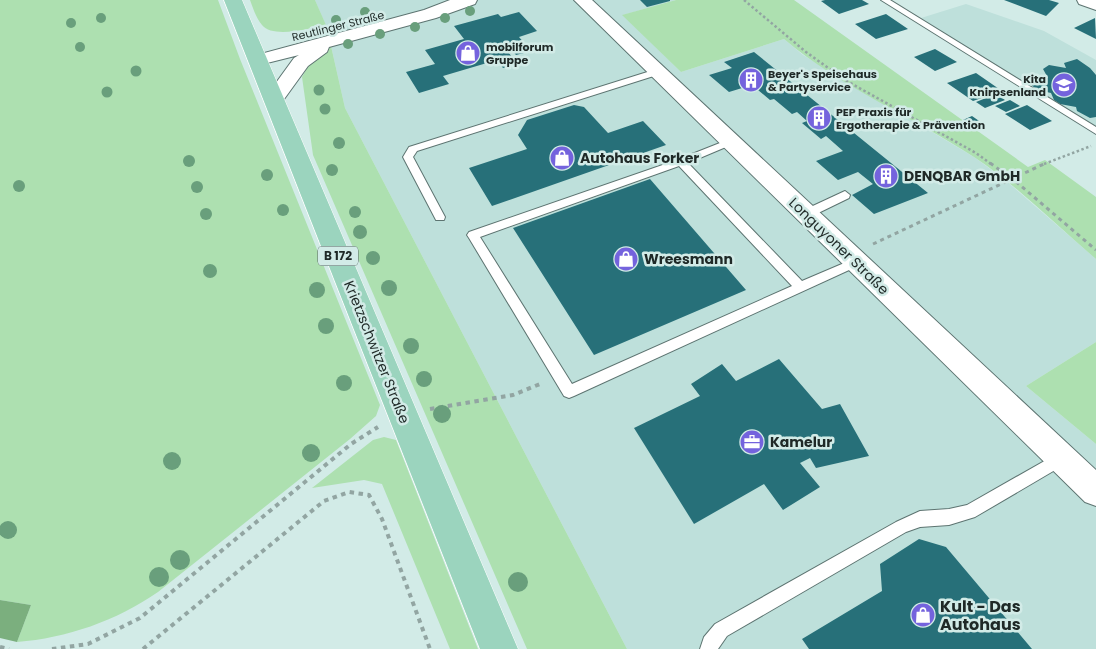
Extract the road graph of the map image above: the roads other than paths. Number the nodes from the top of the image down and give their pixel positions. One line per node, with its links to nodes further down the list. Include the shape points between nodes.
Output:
1 (233, 0): 8 (main road, Krietzschwitzer Straße / B 172)
2 (582, 0): 9 (street, Longuyoner Straße)
3 (885, 0): 11 (lane)
4 (1085, 0): 6 (street)
5 (462, 2): 7 (street, Reutlinger Straße, via 430,14); 8 (street, Reutlinger Straße, via 425,5)
6 (1096, 4)
7 (337, 38): 8 (street, Reutlinger Straße); 10 (street, Reutlinger Straße, via 301,62)
8 (255, 53): 10 (main road, Krietzschwitzer Straße / B 172)
9 (657, 72): 12 (street, Longuyoner Straße); 16 (lane, via 413,149 408,157)
10 (275, 98): 21 (main road, Krietzschwitzer Straße / B 172)
11 (1096, 131)
12 (730, 142): 13 (lane); 15 (street, Longuyoner Straße)
13 (681, 162): 18 (lane); 18 (lane, via 473,235 569,392)
14 (845, 195): 15 (lane)
15 (806, 214): 17 (street, Longuyoner Straße)
16 (440, 217)
17 (852, 259): 18 (lane); 19 (street, Longuyoner Straße)
18 (800, 287)
19 (1062, 458): 20 (street, Longuyoner Straße); 22 (lane, via 970,512 920,519 901,527 721,630)
20 (1096, 491)
21 (499, 649)
22 (709, 649)

